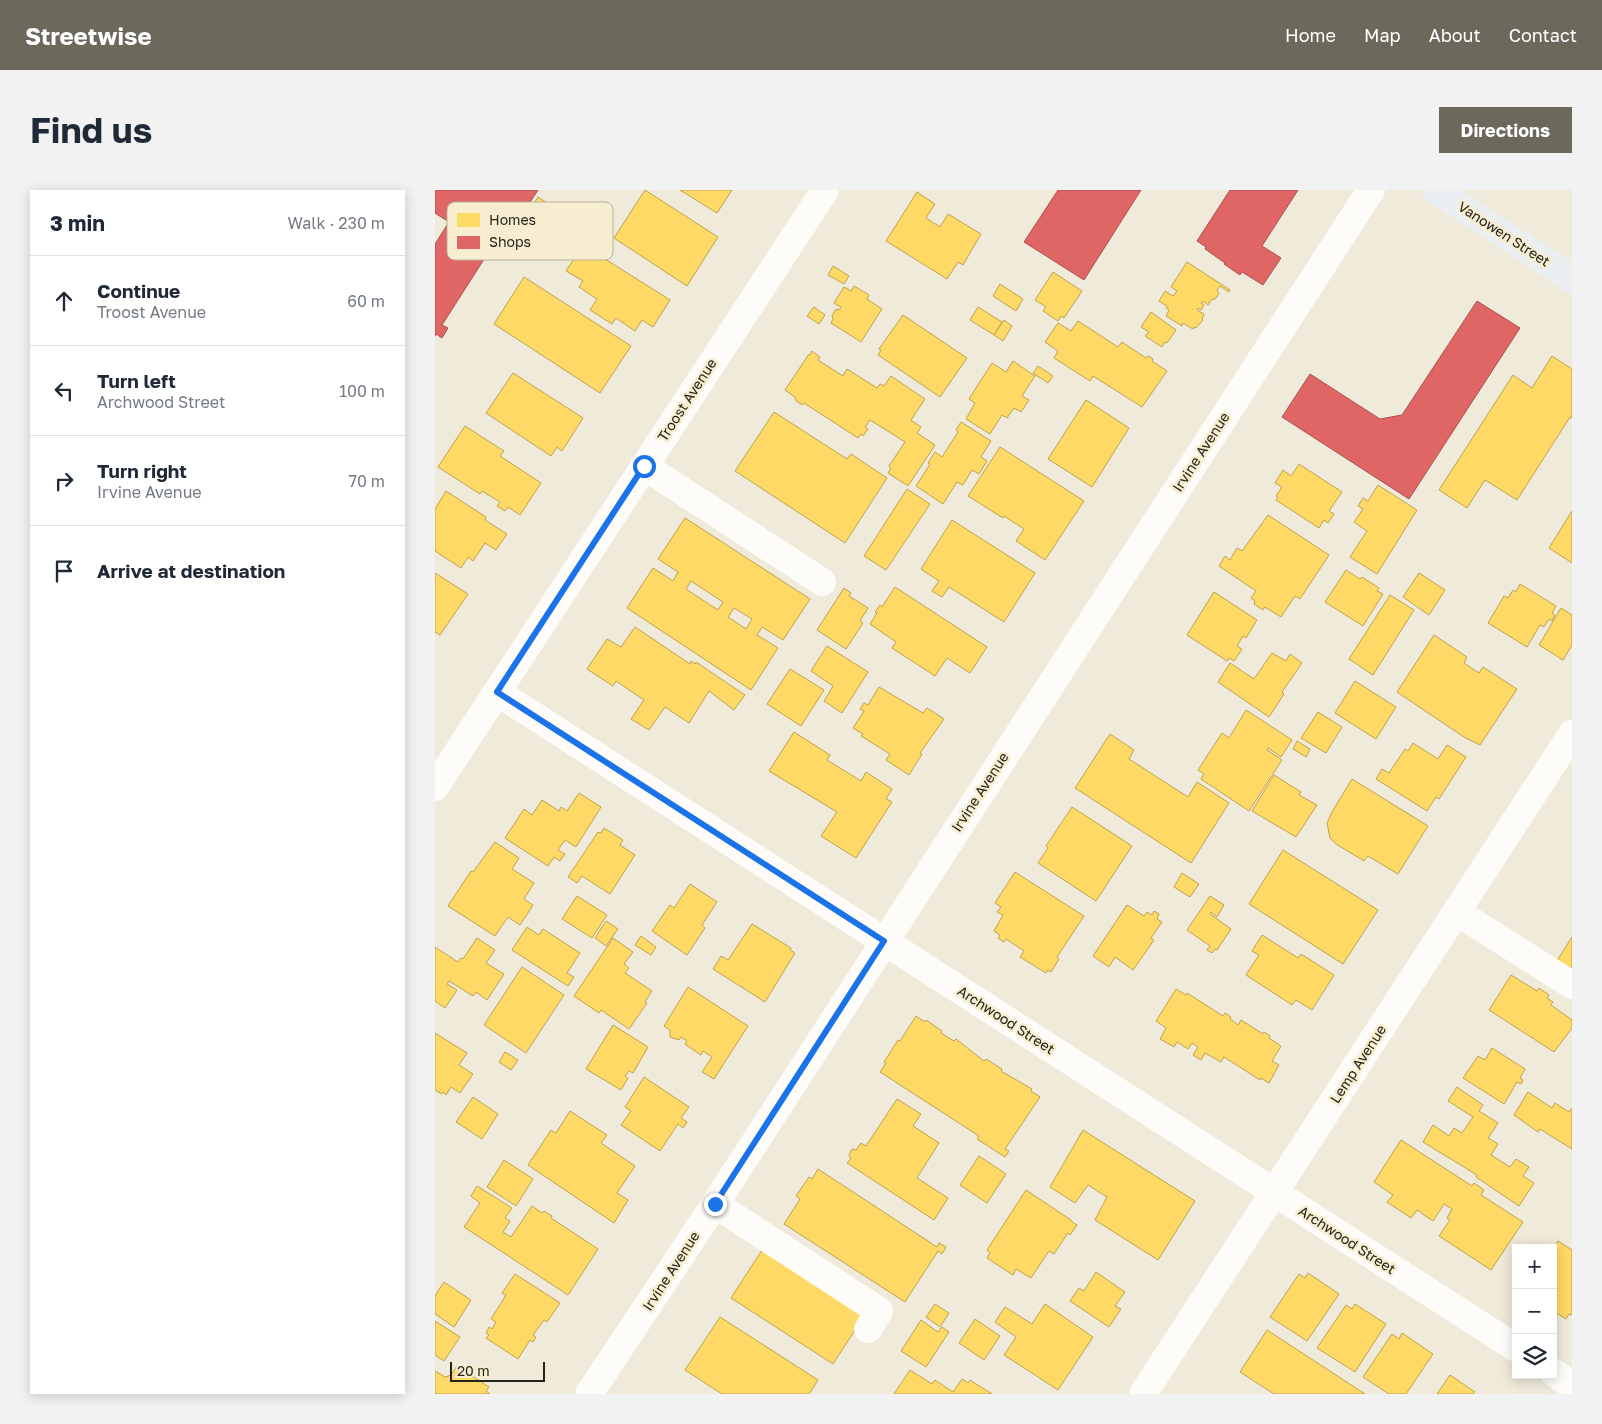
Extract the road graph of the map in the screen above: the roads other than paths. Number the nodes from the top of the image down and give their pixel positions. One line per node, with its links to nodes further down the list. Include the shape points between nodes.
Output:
1 (825, 190): 5 (street, Troost Avenue)
2 (1371, 190): 11 (street, Irvine Avenue)
3 (1435, 190): 4 (main road, Vanowen Street)
4 (1572, 279)
5 (644, 466): 6 (street); 7 (street, Troost Avenue)
6 (822, 582)
7 (497, 692): 9 (street, Troost Avenue); 11 (street, Archwood Street)
8 (1572, 734): 10 (street, Lemp Avenue)
9 (435, 787)
10 (1457, 912): 12 (street); 13 (street, Lemp Avenue)
11 (884, 941): 13 (street, Archwood Street); 14 (street, Irvine Avenue)
12 (1572, 985)
13 (1274, 1193): 16 (street, Archwood Street); 20 (street, Lemp Avenue)
14 (715, 1204): 15 (street, via 879,1311); 19 (street, Irvine Avenue)
15 (867, 1328)
16 (1512, 1345)
17 (1557, 1375): 18 (street)
18 (1572, 1384)
19 (589, 1394)
20 (1143, 1394)

